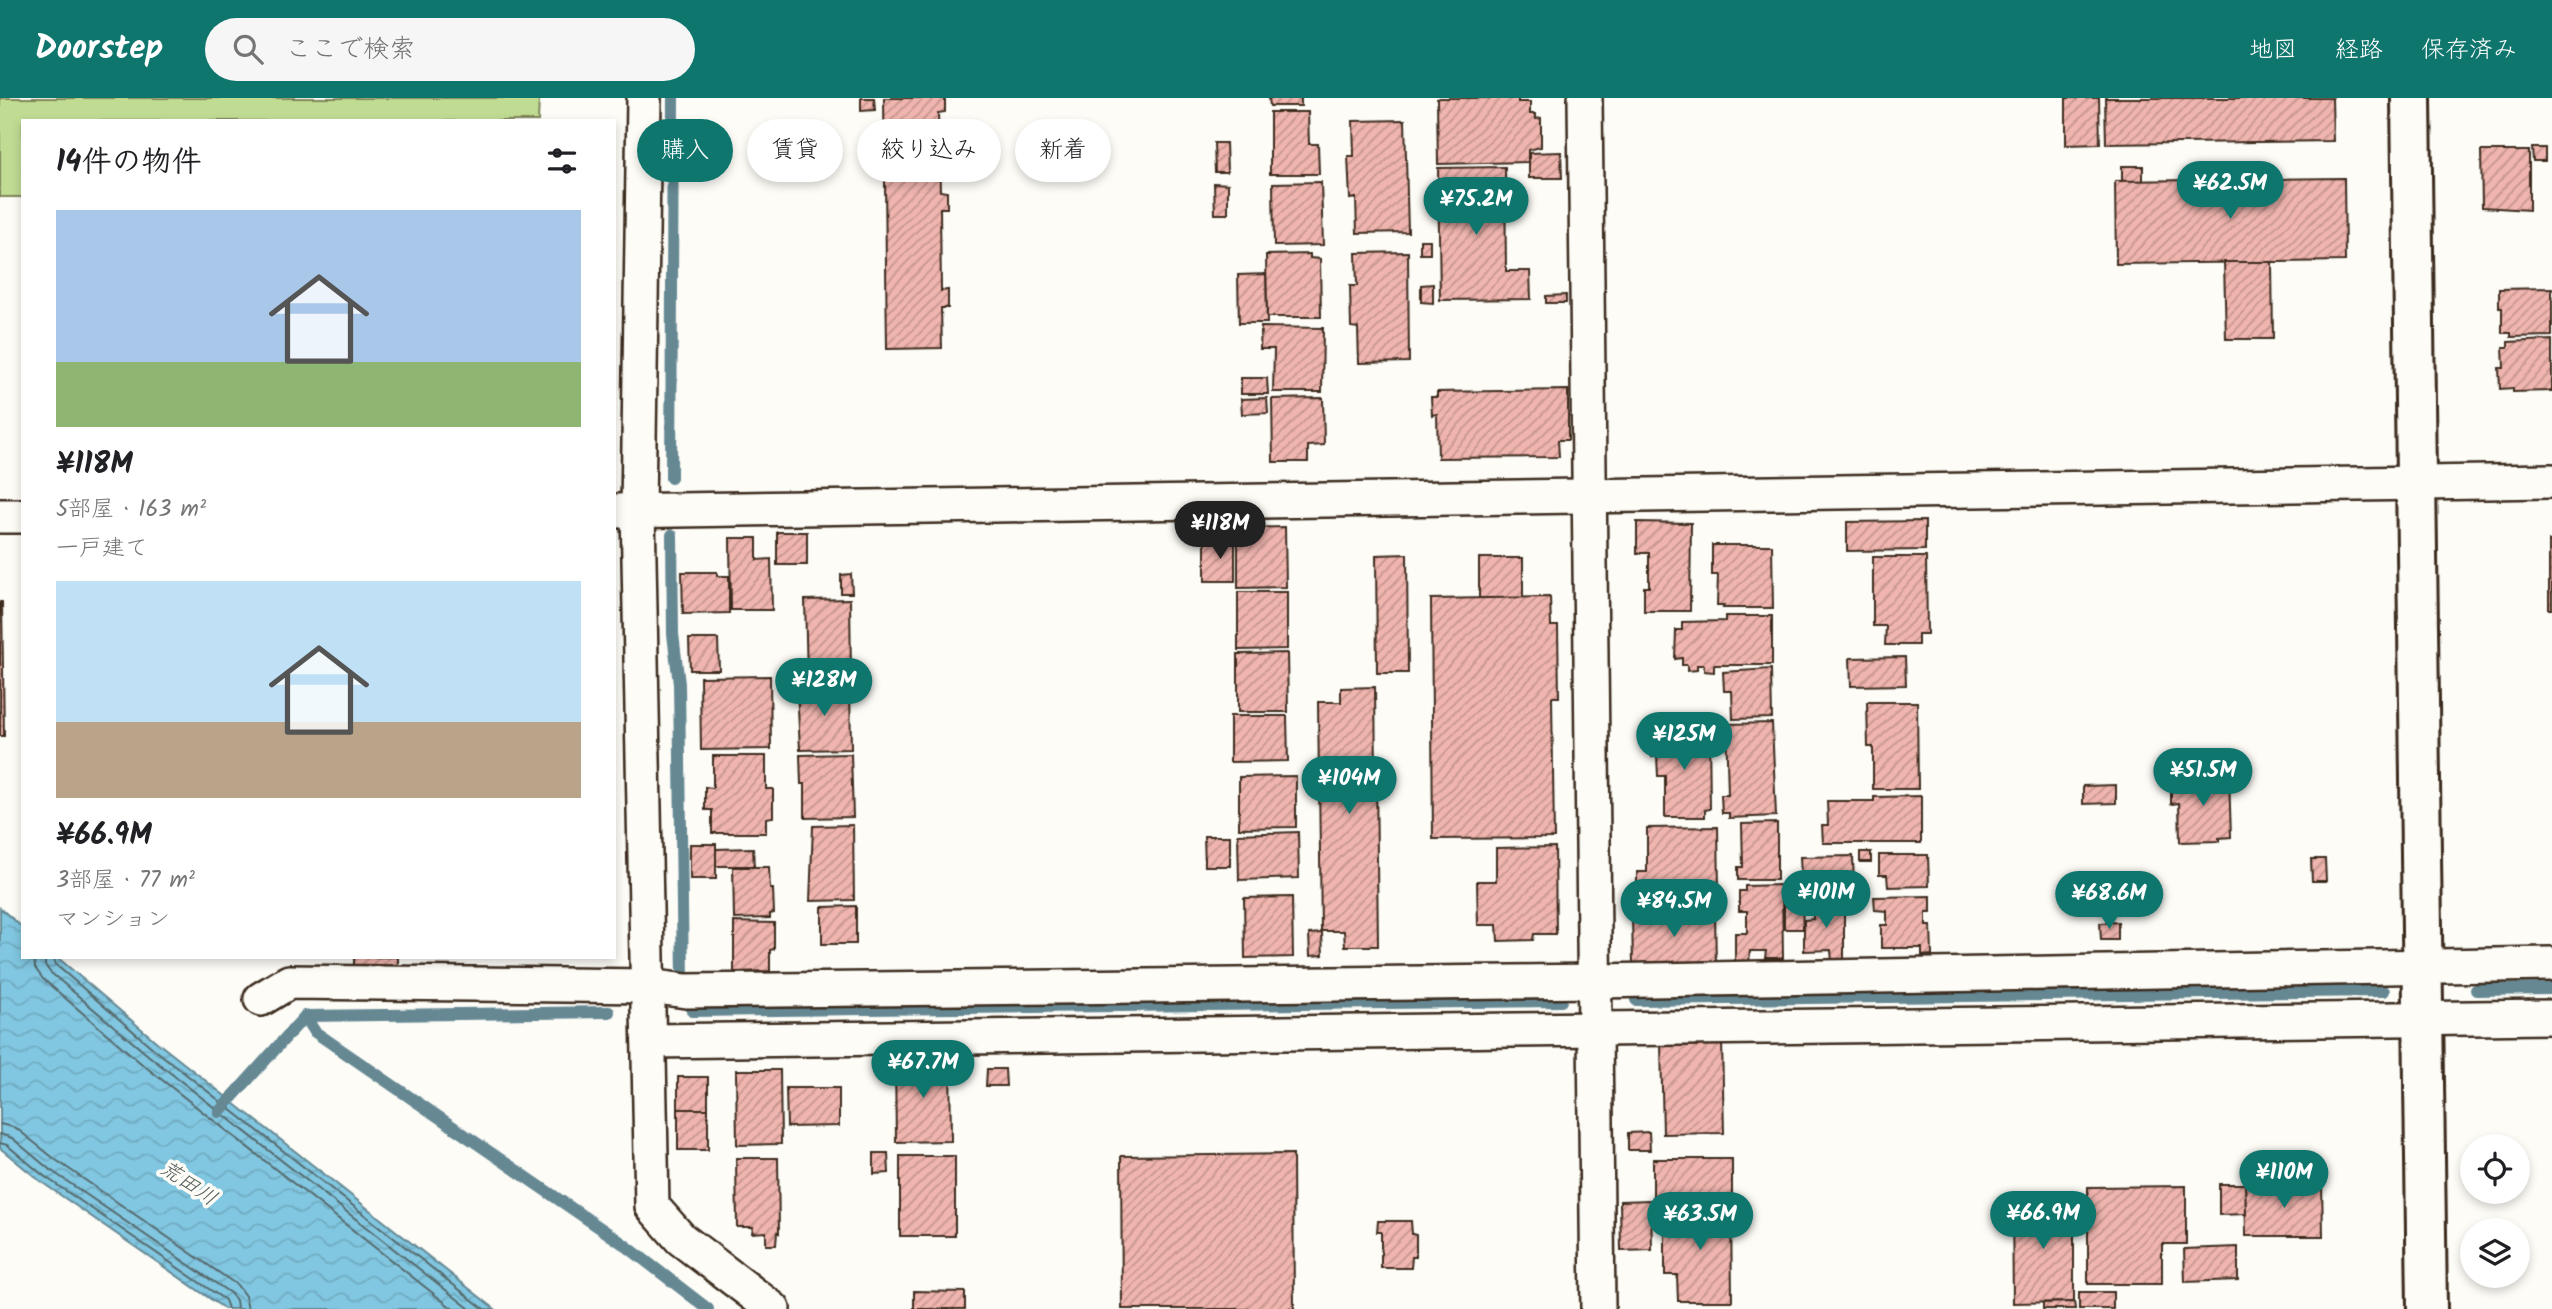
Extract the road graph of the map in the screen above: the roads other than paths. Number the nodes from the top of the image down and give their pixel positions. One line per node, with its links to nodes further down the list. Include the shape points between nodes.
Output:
1 (644, 98): 7 (street)
2 (1585, 98): 6 (street)
3 (2411, 98): 5 (street)
4 (2552, 481): 5 (street)
5 (2416, 484): 6 (street); 11 (street)
6 (1591, 496): 7 (street); 12 (street)
7 (626, 510): 13 (street)
8 (0, 516): 9 (street)
9 (21, 516)
10 (2552, 964): 11 (street)
11 (2422, 966): 12 (street); 16 (street)
12 (1597, 981): 13 (street, via 686,991); 17 (street)
13 (649, 986): 14 (street, via 289,982); 18 (street)
14 (261, 999)
15 (2552, 1017): 16 (street)
16 (2422, 1019): 17 (street); 21 (street)
17 (1597, 1029): 18 (street); 20 (street)
18 (649, 1041): 19 (street, via 652,1206 681,1239)
19 (773, 1309)
20 (1598, 1309)
21 (2427, 1309)

